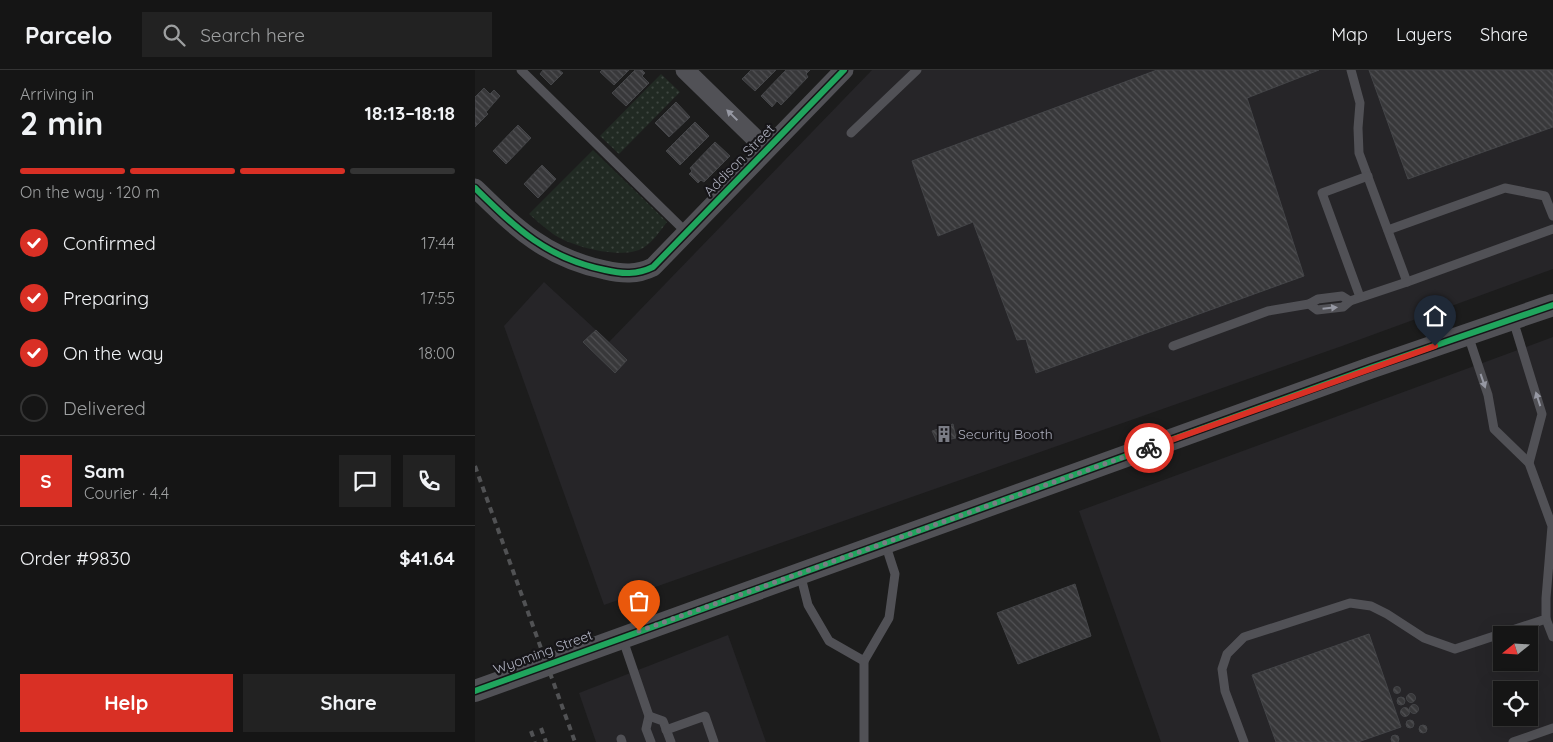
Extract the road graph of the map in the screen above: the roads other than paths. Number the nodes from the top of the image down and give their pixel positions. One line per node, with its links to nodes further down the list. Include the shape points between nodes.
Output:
1 (521, 70): 13 (lane)
2 (685, 70): 7 (street, one-way to 2)
3 (843, 70): 7 (street, Addison Street)
4 (917, 70): 6 (lane)
5 (1351, 70): 8 (lane, via 1360,102 1359,153)
6 (851, 133)
7 (767, 149): 13 (street, Addison Street)
8 (1368, 176): 12 (lane); 15 (lane, via 1323,193)
9 (475, 188): 13 (street, Addison Street, via 545,249 587,267 635,274 653,267)
10 (1553, 216): 12 (lane, via 1545,196 1505,188)
11 (1553, 229): 14 (lane)
12 (1388, 230): 14 (lane)
13 (686, 232)
14 (1407, 282): 15 (lane)
15 (1360, 297): 19 (lane, via 1343,307 1317,310 1309,304 1268,311)
16 (1553, 304): 17 (street, Wyoming Street)
17 (1513, 319): 18 (street, Wyoming Street); 20 (lane, one-way to 17, via 1542,414)
18 (1468, 334): 20 (lane, one-way to 20, via 1488,395 1494,429); 22 (street, Wyoming Street)
19 (1173, 346)
20 (1529, 463): 21 (lane)
21 (1552, 526): 24 (lane, via 1545,598)
22 (885, 543): 23 (street, Wyoming Street); 27 (lane, via 895,574 889,618)
23 (800, 573): 25 (street, Wyoming Street); 27 (lane, via 808,605 829,641)
24 (1547, 619): 26 (lane); 36 (lane, via 1455,648 1424,638 1371,606 1350,603 1244,638 1227,654 1222,668 1225,691)
25 (621, 637): 28 (street, Wyoming Street); 29 (lane)
26 (1553, 637)
27 (864, 662): 35 (lane)
28 (475, 691)
29 (649, 716): 31 (lane, via 663,721); 32 (lane, via 646,729)
30 (1553, 728): 37 (lane)
31 (666, 730): 33 (lane); 34 (lane, via 705,716)
32 (651, 742)
33 (671, 742)
34 (713, 742)
35 (864, 742)
36 (1244, 742)
37 (1513, 742)

